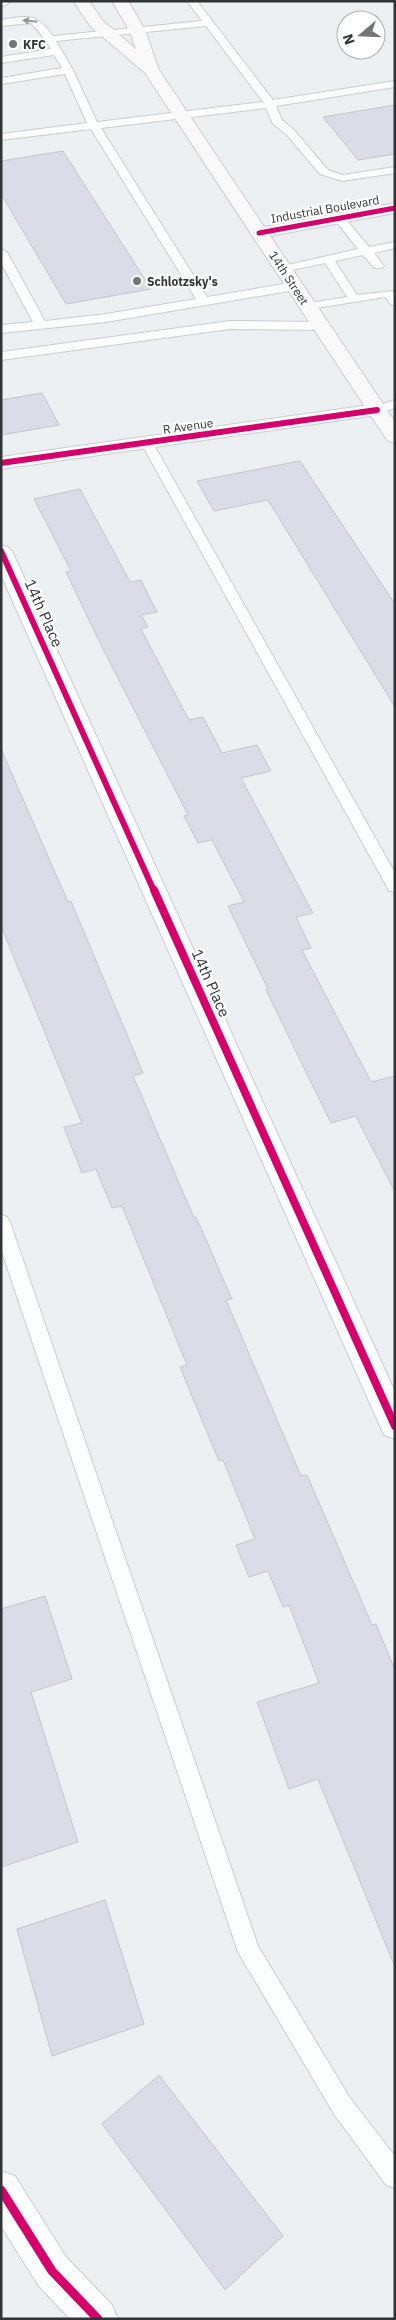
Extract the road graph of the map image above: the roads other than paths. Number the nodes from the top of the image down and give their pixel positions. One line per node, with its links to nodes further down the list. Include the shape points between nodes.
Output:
1 (81, 1): 7 (main road, 14th Street)
2 (120, 1): 6 (main road, 14th Street)
3 (192, 1): 5 (lane)
4 (1, 23): 8 (lane, one-way to 4, via 32,19)
5 (210, 23): 6 (lane); 15 (lane)
6 (137, 30): 7 (lane); 12 (main road, 14th Street)
7 (108, 34): 8 (lane); 12 (main road, 14th Street)
8 (50, 39): 9 (lane)
9 (56, 52): 10 (lane); 11 (lane)
10 (1, 60)
11 (68, 70): 13 (lane); 17 (lane)
12 (151, 70): 16 (main road, 14th Street)
13 (1, 82)
14 (395, 84): 15 (lane)
15 (270, 104): 16 (lane); 19 (lane, via 277,122 290,132 324,172 342,178)
16 (181, 115): 17 (lane); 22 (main road, 14th Street)
17 (94, 126): 18 (lane); 35 (lane)
18 (1, 137)
19 (395, 170)
20 (395, 208): 21 (street, Industrial Boulevard)
21 (339, 218): 22 (street, Industrial Boulevard); 24 (lane)
22 (259, 233): 28 (main road, 14th Street)
23 (395, 245): 24 (lane)
24 (366, 251): 26 (lane, via 347,260); 27 (lane)
25 (1, 252): 37 (lane)
26 (329, 260): 28 (lane); 34 (lane)
27 (378, 266)
28 (283, 269): 31 (main road, 14th Street)
29 (388, 279): 33 (lane)
30 (364, 283): 32 (lane)
31 (295, 286): 35 (lane); 36 (main road, 14th Street)
32 (373, 296): 33 (lane); 34 (lane)
33 (392, 298)
34 (354, 299): 36 (lane)
35 (204, 302): 37 (lane)
36 (308, 307): 38 (main road, 14th Street)
37 (41, 325): 39 (lane)
38 (322, 326): 40 (lane, via 230,325); 41 (main road, 14th Street)
39 (1, 329)
40 (1, 356)
41 (386, 407): 42 (main road, 14th Street); 43 (street, R Avenue)
42 (395, 437)
43 (147, 443): 44 (street, R Avenue); 46 (lane)
44 (1, 463)
45 (1, 551): 48 (street, 14th Place)
46 (395, 887)
47 (1, 1222): 49 (lane, via 249,1952 342,2106)
48 (395, 1426)
49 (395, 2176)
50 (1, 2190): 51 (street, via 52,2272)
51 (98, 2319)

